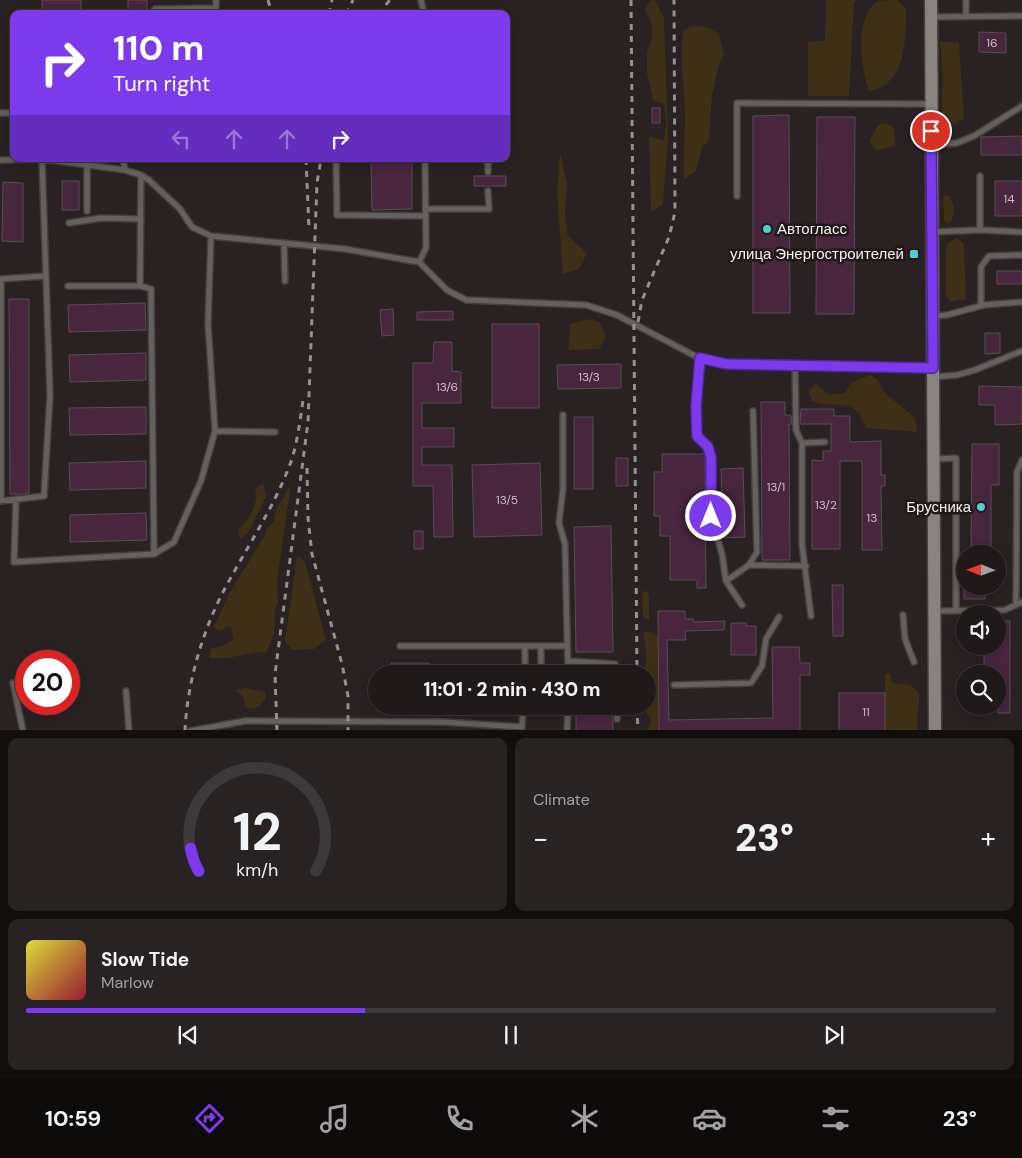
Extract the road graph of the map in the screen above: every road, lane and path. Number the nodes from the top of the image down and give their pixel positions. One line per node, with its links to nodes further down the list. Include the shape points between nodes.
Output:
1 (931, 0): 7 (main road)
2 (966, 0): 5 (lane)
3 (154, 9): 4 (lane)
4 (185, 10)
5 (966, 16): 6 (lane); 7 (lane)
6 (1022, 16)
7 (931, 17): 8 (main road)
8 (931, 104): 10 (main road); 23 (lane, via 737,104)
9 (1022, 106): 10 (lane, via 974,136 957,143)
10 (931, 145): 30 (main road)
11 (42, 162): 36 (lane)
12 (64, 162): 17 (lane)
13 (124, 162): 18 (lane)
14 (336, 162): 26 (lane, via 337,215)
15 (425, 162): 24 (lane)
16 (488, 162): 19 (lane)
17 (87, 165): 18 (lane); 25 (lane)
18 (125, 170): 20 (lane)
19 (488, 172)
20 (141, 175): 27 (lane); 32 (lane, via 180,209 192,226)
21 (980, 176): 29 (lane)
22 (488, 191): 24 (lane, via 489,209)
23 (737, 196)
24 (426, 209): 26 (lane)
25 (86, 211)
26 (426, 216): 35 (lane, via 426,248)
27 (140, 219): 28 (lane, via 101,218); 40 (lane)
28 (69, 223)
29 (980, 230): 30 (lane); 31 (lane)
30 (931, 232): 43 (main road)
31 (1022, 232)
32 (211, 236): 33 (lane); 50 (lane, via 208,323)
33 (284, 244): 35 (lane, via 345,249); 38 (lane)
34 (1022, 255): 42 (lane, via 989,256 981,267)
35 (419, 262): 45 (lane, via 448,290 466,300 586,305 617,315)
36 (46, 276): 37 (lane); 56 (lane, via 50,395 44,496)
37 (0, 279): 57 (lane)
38 (285, 281)
39 (68, 286): 40 (lane)
40 (140, 286): 58 (lane, via 152,289)
41 (1022, 302): 42 (lane)
42 (981, 306): 43 (lane)
43 (933, 316): 47 (main road)
44 (1022, 351): 47 (lane, via 966,372)
45 (700, 358): 46 (lane, via 726,364); 61 (lane, via 697,436 708,447 711,458 711,516)
46 (795, 367): 47 (lane); 53 (lane, via 796,430)
47 (933, 373): 54 (main road)
48 (753, 411): 59 (lane, via 757,552)
49 (563, 415): 75 (lane, via 563,488 559,523 565,544)
50 (214, 431): 51 (lane); 58 (lane, via 202,481 174,542)
51 (275, 432)
52 (825, 442): 53 (lane)
53 (802, 443): 60 (lane, via 802,545)
54 (934, 459): 64 (lane, via 956,458); 68 (main road)
55 (1022, 460): 63 (lane, via 1017,472)
56 (16, 500): 57 (lane); 58 (lane, via 14,562)
57 (1, 502)
58 (154, 554)
59 (748, 565): 60 (lane); 61 (lane)
60 (806, 566): 70 (lane)
61 (726, 581): 65 (lane)
62 (1022, 602): 63 (lane)
63 (1016, 604): 66 (lane)
64 (956, 605)
65 (742, 606)
66 (1006, 609)
67 (956, 610): 68 (lane)
68 (934, 611): 94 (main road)
69 (903, 614): 77 (lane, via 905,639)
70 (811, 616)
71 (779, 617): 83 (lane, via 766,639 762,666 751,683)
72 (400, 646): 73 (lane)
73 (525, 646): 74 (lane); 78 (lane)
74 (541, 646): 75 (lane); 79 (lane)
75 (567, 646): 76 (lane)
76 (568, 661): 80 (lane); 81 (lane)
77 (914, 662)
78 (525, 665)
79 (541, 665)
80 (568, 665)
81 (616, 665)
82 (13, 683): 90 (lane)
83 (674, 685)
84 (126, 690): 91 (lane)
85 (522, 715): 89 (lane)
86 (568, 715): 93 (lane)
87 (618, 715): 88 (lane)
88 (618, 719)
89 (521, 729): 92 (lane, via 444,722 339,720 245,721)
90 (23, 730)
91 (129, 730)
92 (190, 730)
93 (567, 730)
94 (935, 730)

